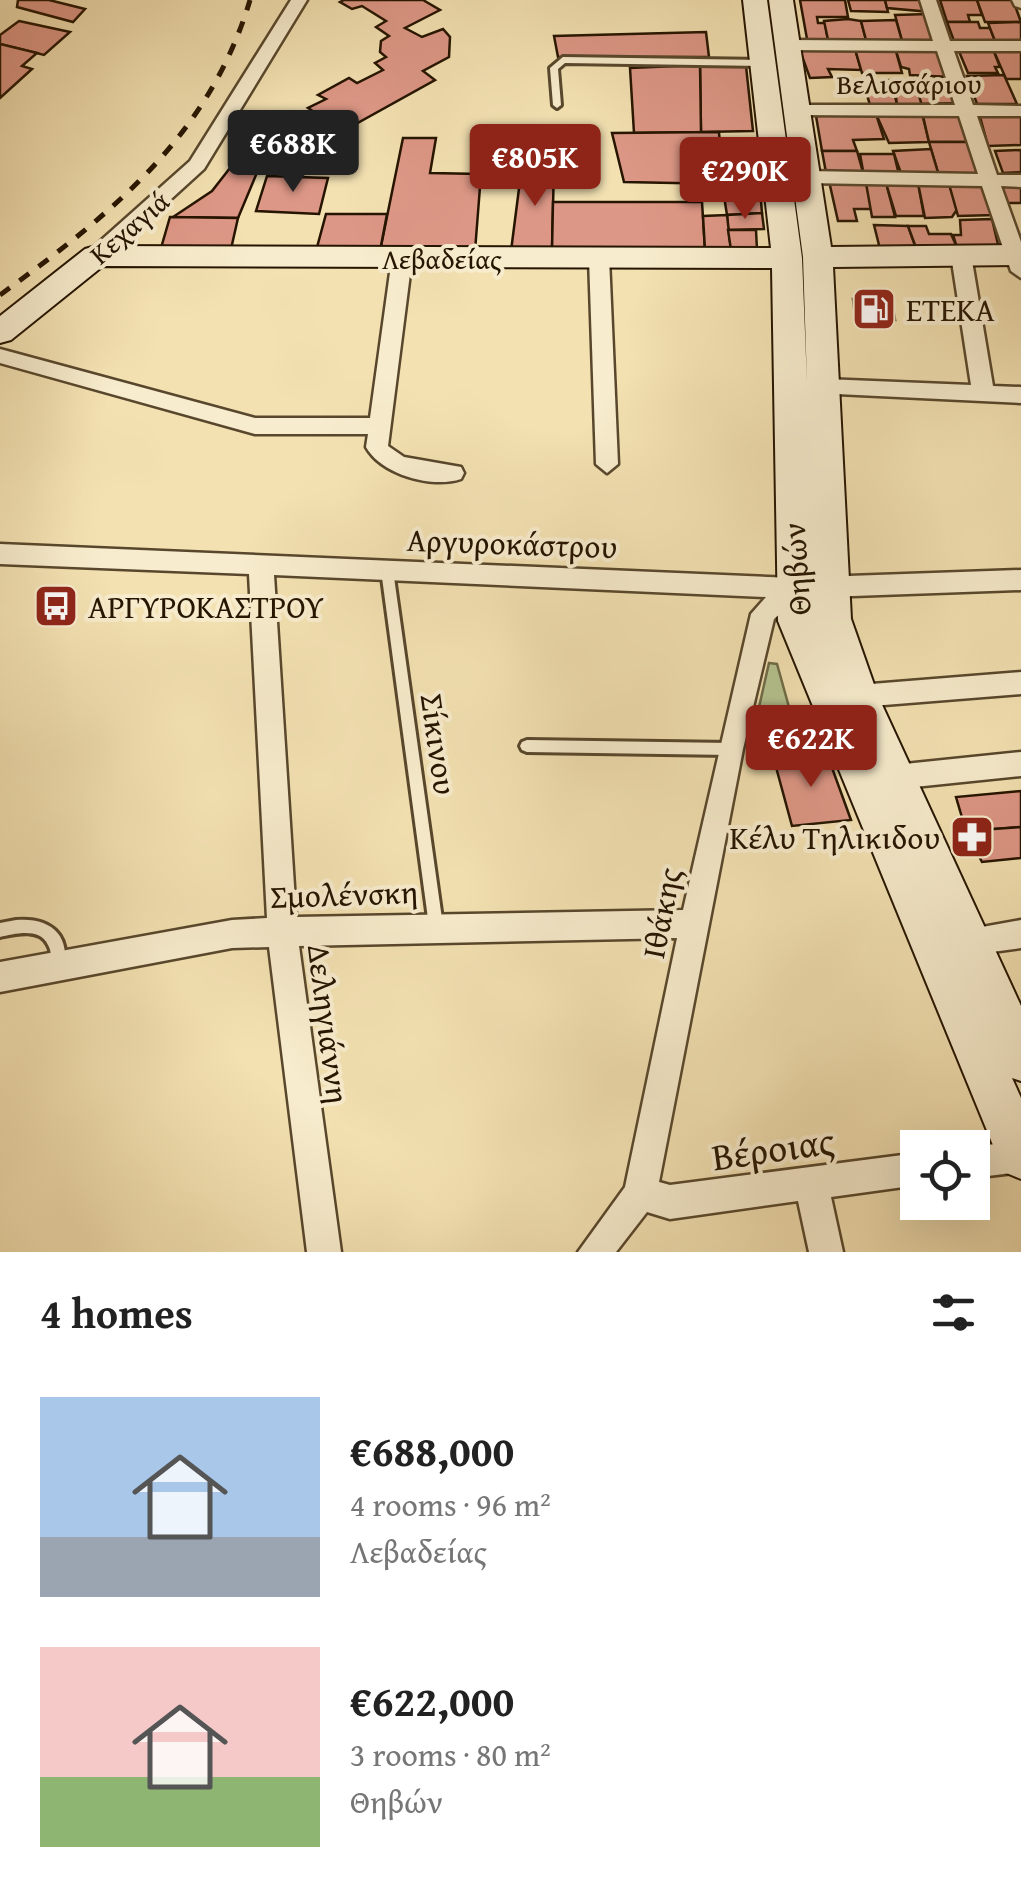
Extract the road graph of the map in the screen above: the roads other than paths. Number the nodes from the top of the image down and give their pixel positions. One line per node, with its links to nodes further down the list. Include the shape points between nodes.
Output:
1 (299, 0): 15 (street, Κεχαγιά, via 197,164)
2 (755, 0): 7 (main road, Θηβών)
3 (782, 0): 7 (main road, Θηβών)
4 (928, 0): 5 (street)
5 (944, 46): 6 (street); 7 (street); 10 (street)
6 (1021, 46)
7 (775, 54): 8 (lane, via 563,60 554,68); 9 (main road, Θηβών); 19 (main road, Θηβών)
8 (557, 105)
9 (796, 110): 10 (street, Βελισσάριου); 12 (main road, Θηβών)
10 (964, 111): 11 (street, Βελισσάριου); 14 (street)
11 (1021, 111)
12 (806, 177): 14 (street); 19 (main road, Θηβών)
13 (1021, 181): 14 (street)
14 (990, 182): 20 (street)
15 (96, 256): 17 (main road, Λεβαδείας); 21 (main road, Κεχαγιά)
16 (961, 256): 19 (main road, Λεβαδείας); 20 (main road, Λεβαδείας); 24 (street)
17 (402, 258): 18 (main road, Λεβαδείας); 26 (street)
18 (600, 258): 19 (main road, Λεβαδείας); 27 (street)
19 (803, 258): 23 (main road, Θηβών); 33 (main road, Θηβών)
20 (1019, 260)
21 (0, 332)
22 (0, 356): 26 (street, via 255,426)
23 (824, 387): 24 (street); 33 (main road, Θηβών)
24 (983, 394): 25 (street)
25 (1021, 395)
26 (380, 426): 28 (street, via 376,447 385,460)
27 (608, 464)
28 (452, 473)
29 (0, 554): 30 (street, Αργυροκάστρου)
30 (261, 565): 31 (street, Αργυροκάστρου); 43 (street, Δεληγιάννη)
31 (387, 570): 33 (street, Αργυροκάστρου); 41 (lane, Σίκινου)
32 (1021, 580): 33 (street, Αργυροκάστρου)
33 (811, 587): 35 (main road, Θηβών, via 832,619); 37 (street, Ιθάκης, via 762,614); 49 (main road, Θηβών, via 803,638)
34 (1021, 683): 35 (street)
35 (858, 696): 39 (main road, Θηβών)
36 (527, 746): 37 (lane)
37 (730, 750): 40 (street, Ιθάκης)
38 (1021, 764): 39 (street)
39 (895, 777): 45 (main road, Θηβών)
40 (695, 924): 41 (street, Σμολένσκη); 53 (street, Ιθάκης)
41 (436, 926): 43 (street, Σμολένσκη)
42 (0, 930): 46 (lane, via 28,925 53,936)
43 (282, 931): 46 (street, Σμολένσκη); 54 (street, Δεληγιάννη)
44 (1021, 934): 45 (street)
45 (970, 941): 48 (main road, Θηβών)
46 (58, 965): 47 (street, Σμολένσκη)
47 (0, 977)
48 (1021, 1058)
49 (1021, 1155): 50 (street)
50 (990, 1159)
51 (900, 1171): 52 (street, Βέροιας)
52 (811, 1182): 53 (street, Βέροιας, via 670,1202); 56 (street)
53 (640, 1194): 55 (street, Ιθάκης)
54 (324, 1252)
55 (595, 1252)
56 (826, 1252)

